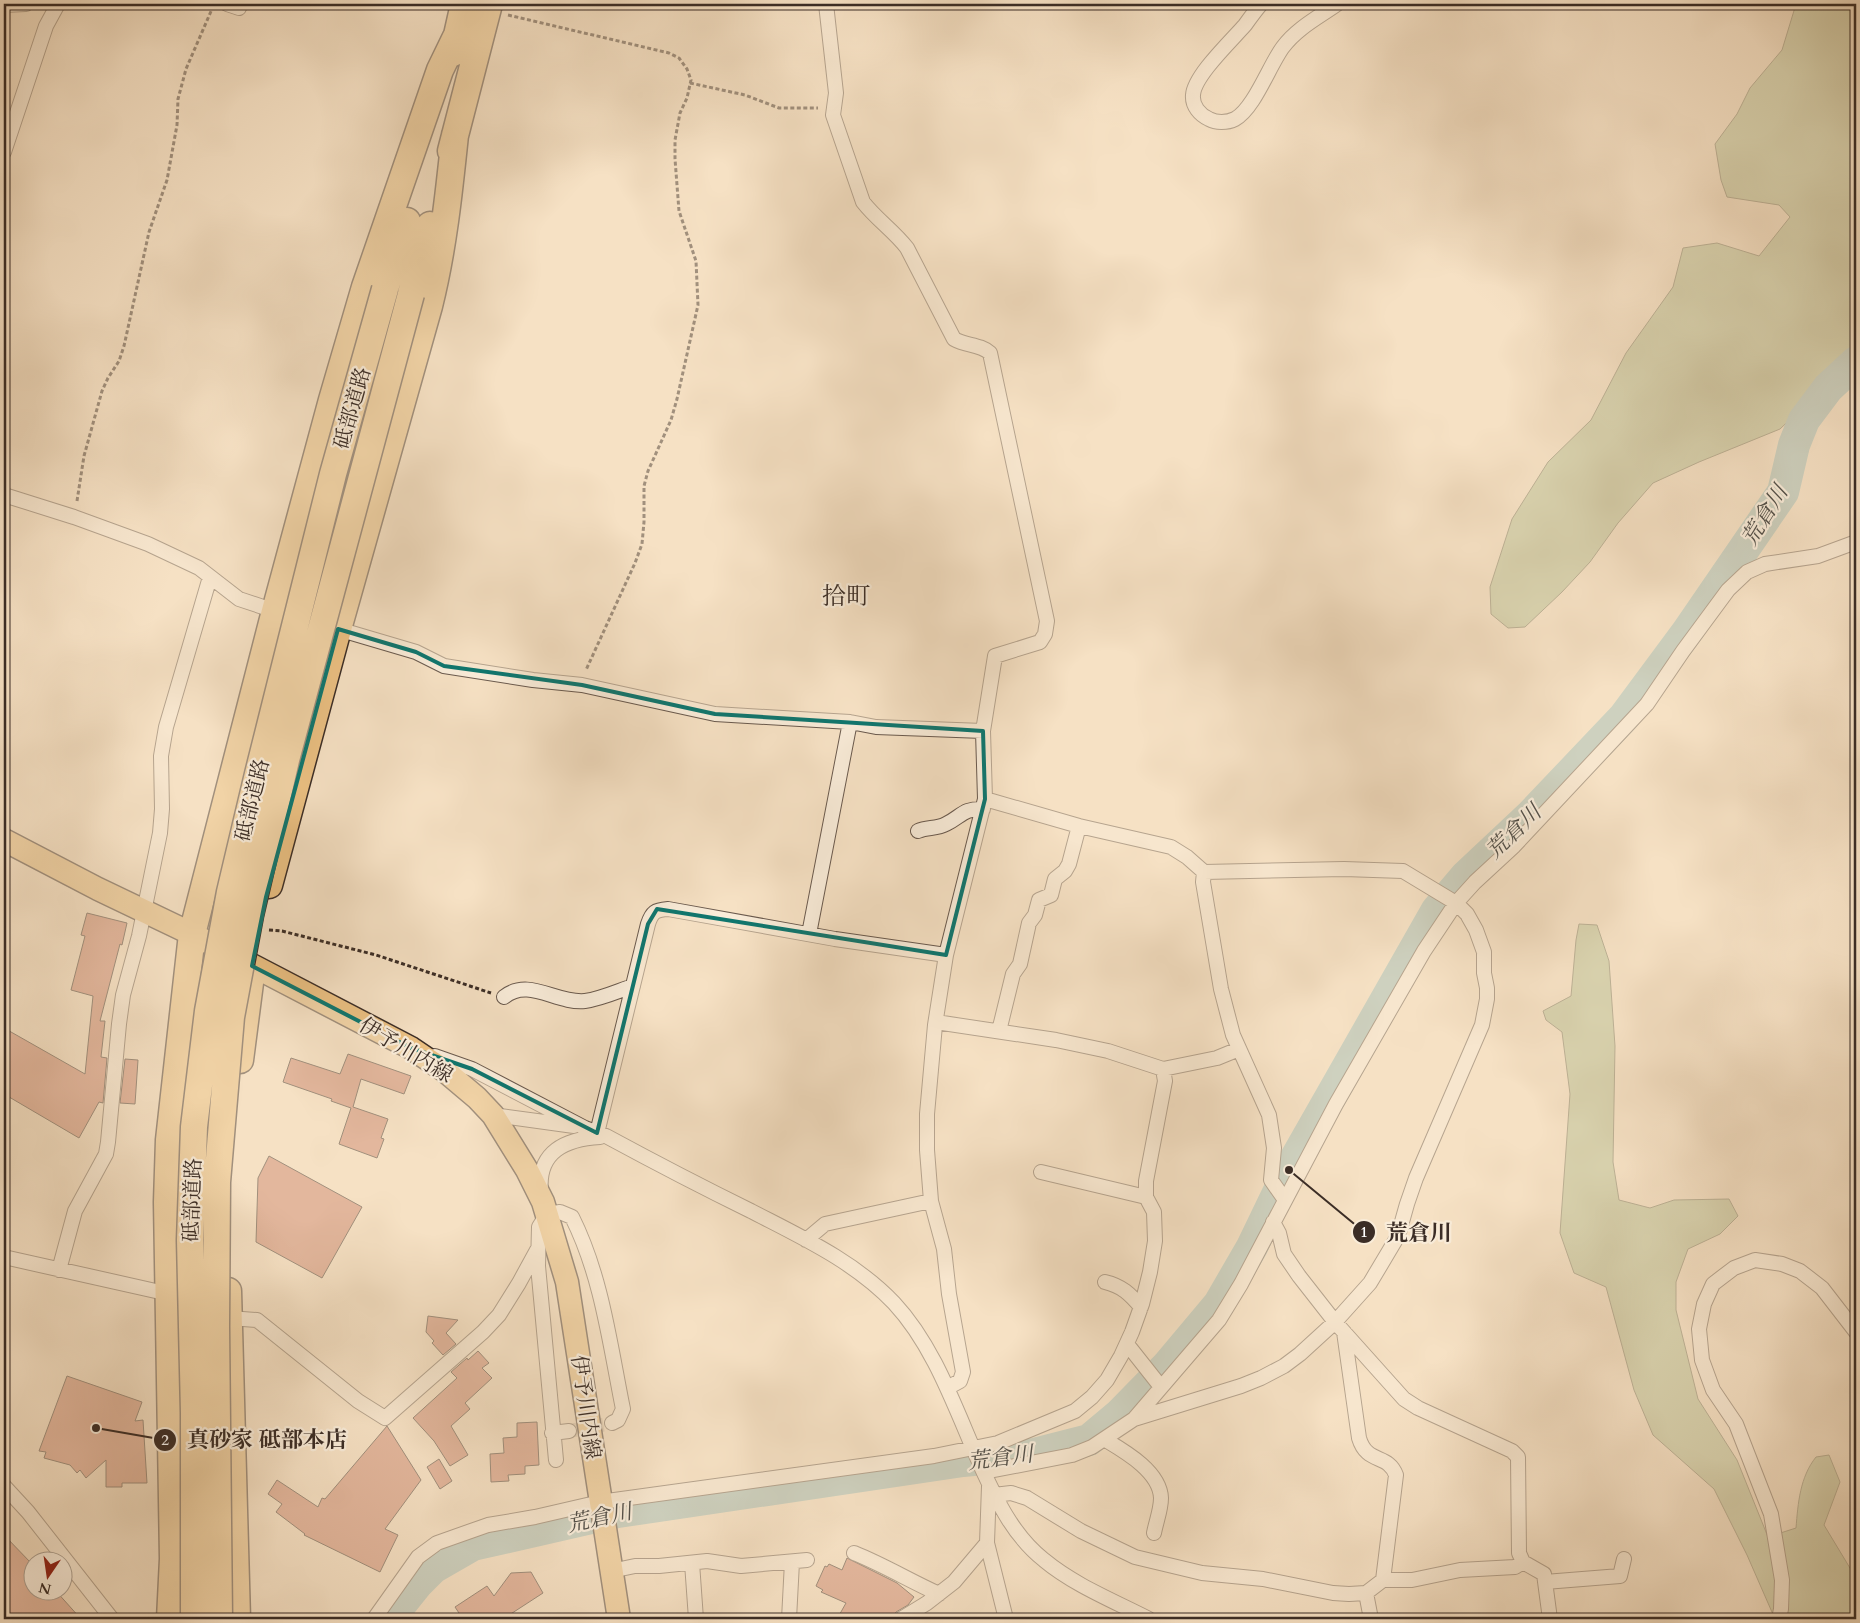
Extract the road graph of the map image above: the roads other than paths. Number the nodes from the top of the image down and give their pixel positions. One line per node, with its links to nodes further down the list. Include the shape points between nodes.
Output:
1 (26, 4): 6 (street)
2 (58, 4): 10 (street, via 46,26)
3 (826, 4): 17 (street, via 836,93 832,111 863,202 907,248 954,340 984,348 990,353 1047,620 1040,642 995,656)
4 (1261, 4): 5 (street, via 1196,84 1195,106 1202,116 1211,121 1235,119 1245,110 1283,46 1307,24)
5 (1337, 4)
6 (4, 5)
7 (480, 6): 8 (highway, 砥部道路); 9 (highway, 砥部道路)
8 (456, 37): 14 (highway, via 440,70 365,287); 82 (highway, 砥部道路, bridge, via 439,111 333,474 230,892 208,1010 194,1127 190,1240)
9 (455, 135): 15 (highway, via 438,267); 83 (highway, 砥部道路, bridge, via 286,760 250,915 232,1017 217,1182)
10 (4, 152)
11 (4, 495): 13 (street, via 148,544)
12 (1856, 542): 23 (street, via 1818,556 1765,564 1746,572 1728,590 1647,704 1520,840)
13 (210, 576): 14 (street, via 239,599); 24 (street, via 166,727 161,756 160,833)
14 (275, 611): 15 (highway); 25 (highway)
15 (338, 629): 16 (street, via 416,652 444,666 582,685 715,714); 28 (highway)
16 (850, 722): 17 (street, via 876,727); 26 (street)
17 (983, 731): 18 (street)
18 (984, 804): 19 (street); 20 (street, via 962,813 945,825); 27 (street)
19 (1079, 826): 22 (street, via 1171,847); 32 (street, via 1069,864 1055,879 1051,895 1040,900 1029,923)
20 (918, 831)
21 (4, 840): 24 (main road, 伊予川内線)
22 (1204, 872): 23 (street, via 1403,870); 34 (street, via 1221,989)
23 (1456, 903): 40 (street, via 1336,1104); 52 (street, via 1467,914 1484,952 1487,999 1482,1025 1416,1178 1398,1236)
24 (143, 911): 25 (main road, 伊予川内線); 47 (street, via 120,1014 106,1154 75,1211)
25 (192, 934): 28 (main road, 伊予川内線); 49 (highway, via 169,1140)
26 (809, 934): 27 (street); 29 (street, via 657,909 651,914)
27 (946, 955): 31 (street)
28 (252, 966): 33 (main road, 伊予川内線); 51 (highway, via 235,1101 229,1183)
29 (633, 986): 30 (street, via 585,1001 520,990 512,990); 37 (street)
30 (504, 997)
31 (936, 1022): 32 (street); 41 (street, via 927,1114)
32 (999, 1031): 35 (street, via 1108,1051)
33 (411, 1048): 36 (main road, 伊予川内線, via 445,1071); 37 (street, via 472,1068)
34 (1239, 1049): 35 (street, via 1217,1058); 40 (street, via 1269,1114 1274,1148 1270,1180)
35 (1163, 1069): 39 (street, via 1165,1080 1146,1181)
36 (493, 1115): 37 (street); 42 (main road, 伊予川内線, via 527,1170)
37 (596, 1132): 42 (street, via 555,1151 542,1171 540,1187); 44 (street)
38 (1041, 1172): 39 (street)
39 (1146, 1197): 50 (street, via 1154,1212 1155,1241)
40 (1285, 1200): 43 (street)
41 (932, 1201): 44 (street, via 825,1224); 56 (street, via 944,1249 963,1372 960,1381)
42 (545, 1208): 45 (street, via 539,1227); 58 (street, via 572,1217 583,1239 598,1287 623,1409 618,1420); 66 (main road, 伊予川内線, via 567,1282)
43 (1273, 1222): 52 (street, via 1284,1254); 55 (street, via 1219,1320)
44 (806, 1240): 56 (street, via 851,1267 894,1303)
45 (538, 1247): 51 (street, via 520,1283 494,1321 385,1418 358,1401 257,1320); 60 (street)
46 (4, 1257): 47 (street)
47 (59, 1270): 49 (street)
48 (1105, 1282): 50 (street, via 1126,1291)
49 (169, 1294): 81 (highway, via 173,1558)
50 (1141, 1307): 54 (street)
51 (229, 1318): 84 (highway)
52 (1339, 1327): 57 (street, via 1284,1366 1261,1378); 73 (street, via 1404,1399 1512,1451 1518,1457 1519,1553); 76 (street, via 1362,1449 1388,1463 1396,1475)
53 (1856, 1332): 94 (street, via 1822,1288 1800,1271 1782,1264 1755,1260 1734,1268 1713,1284 1704,1304 1699,1329 1702,1360 1713,1390 1736,1424 1771,1514 1782,1580)
54 (1127, 1344): 55 (street); 62 (street, via 1107,1380 1076,1411)
55 (1161, 1387): 57 (street)
56 (948, 1388): 62 (street)
57 (1134, 1419): 61 (street)
58 (612, 1423)
59 (569, 1431): 60 (street)
60 (552, 1433): 63 (street)
61 (1104, 1440): 64 (street, via 1072,1455); 67 (street, via 1130,1454 1154,1480 1161,1497)
62 (973, 1450): 64 (street); 66 (street, via 750,1480)
63 (556, 1460)
64 (987, 1480): 68 (street); 78 (street, via 1135,1556 1202,1573 1263,1579 1332,1593); 91 (street, via 1006,1517 1044,1560 1092,1590)
65 (4, 1486): 80 (street)
66 (600, 1505): 75 (main road, 伊予川内線); 85 (street, via 488,1525 437,1543 418,1557)
67 (1154, 1533)
68 (987, 1543): 79 (street, via 954,1582); 90 (street)
69 (854, 1553): 79 (street)
70 (1624, 1559): 77 (street, via 1620,1576)
71 (807, 1560): 72 (street)
72 (792, 1562): 74 (street, via 741,1566 707,1561); 88 (street)
73 (1523, 1562): 76 (street, via 1515,1567 1460,1570 1412,1580); 77 (street, via 1544,1574)
74 (692, 1563): 75 (street); 87 (street)
75 (610, 1565): 86 (main road, 伊予川内線)
76 (1384, 1580): 78 (street)
77 (1545, 1582): 93 (street)
78 (1366, 1593): 92 (street)
79 (939, 1594): 89 (street)
80 (112, 1619)
81 (170, 1619)
82 (194, 1619)
83 (219, 1619)
84 (237, 1619)
85 (374, 1619)
86 (619, 1619)
87 (696, 1619)
88 (789, 1619)
89 (901, 1619)
90 (1006, 1619)
91 (1149, 1619)
92 (1371, 1619)
93 (1550, 1619)
94 (1779, 1619)

